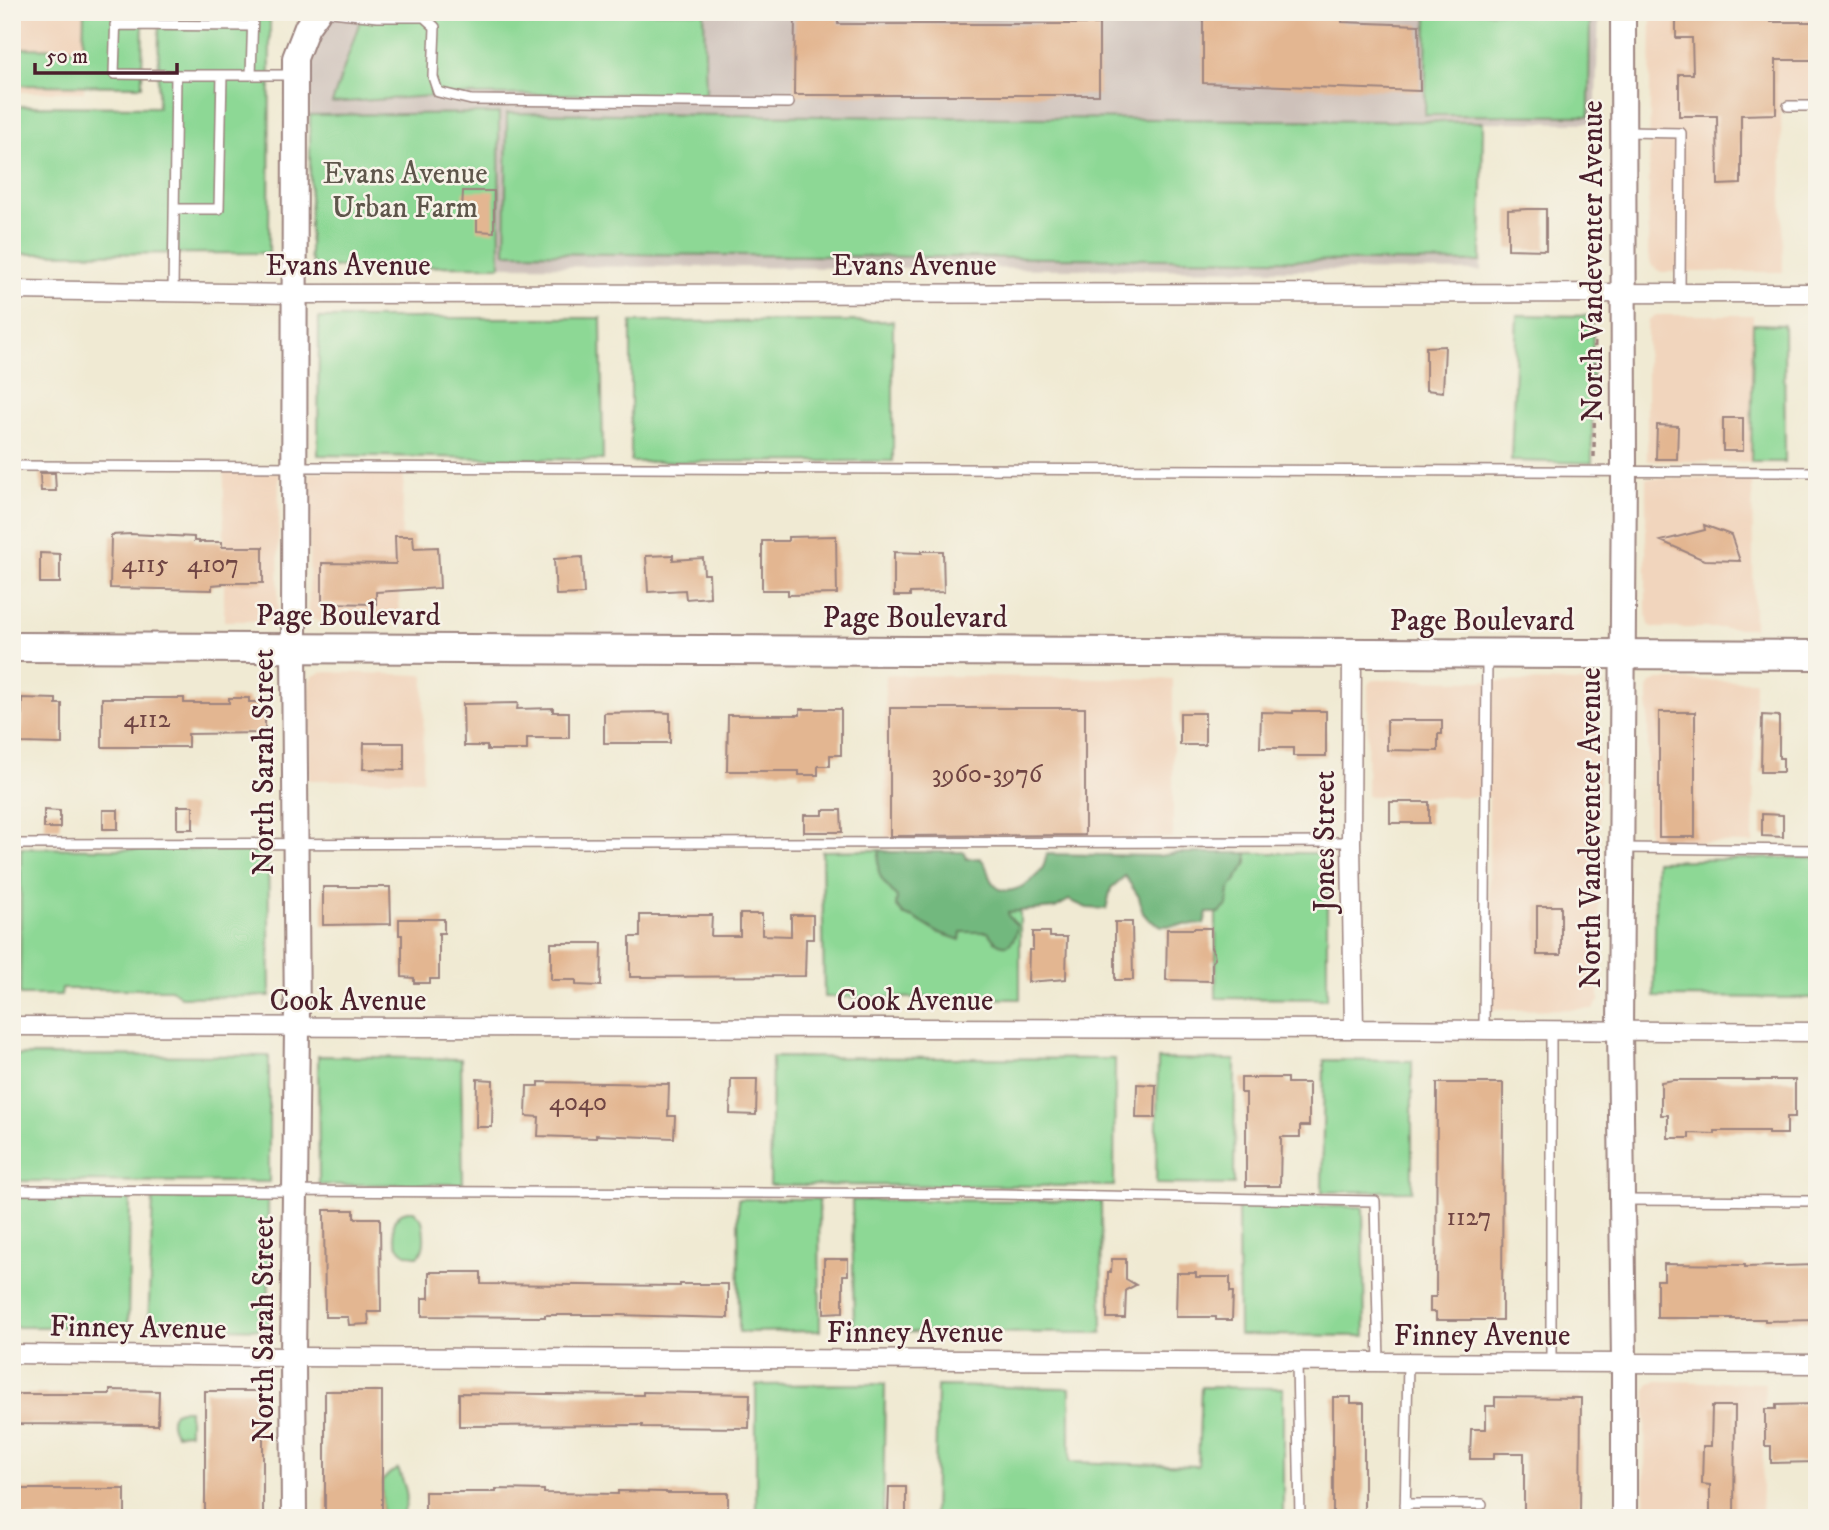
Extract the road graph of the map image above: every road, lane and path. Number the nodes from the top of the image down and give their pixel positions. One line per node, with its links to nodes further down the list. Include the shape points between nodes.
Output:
1 (116, 12): 6 (lane)
2 (253, 12): 7 (lane)
3 (318, 12): 11 (street, North Sarah Street, via 295,58)
4 (332, 12): 12 (lane, via 424,17 435,27 433,77 438,92 471,100)
5 (1623, 12): 15 (street, North Vandeventer Avenue)
6 (115, 25): 7 (lane); 8 (lane, via 114,74)
7 (252, 26): 10 (lane)
8 (176, 75): 9 (lane); 16 (lane)
9 (222, 75): 10 (lane); 16 (lane, via 219,209)
10 (251, 75): 11 (lane)
11 (295, 75): 22 (street, North Sarah Street)
12 (789, 103)
13 (1788, 106): 14 (lane)
14 (1817, 106)
15 (1624, 131): 19 (street, North Vandeventer Avenue); 20 (lane, via 1681,132)
16 (175, 209): 18 (lane)
17 (12, 289): 18 (street, Evans Avenue)
18 (173, 291): 22 (street, Evans Avenue)
19 (1624, 293): 20 (street, Evans Avenue); 22 (street, Evans Avenue); 27 (street, North Vandeventer Avenue)
20 (1680, 293): 21 (street, Evans Avenue)
21 (1817, 293)
22 (295, 294): 26 (street, North Sarah Street)
23 (1595, 317): 24 (path)
24 (1594, 463)
25 (12, 466): 26 (lane)
26 (295, 467): 27 (lane); 30 (street, North Sarah Street)
27 (1623, 472): 28 (lane); 33 (street, North Vandeventer Avenue)
28 (1817, 472)
29 (12, 646): 30 (main road, Page Boulevard)
30 (294, 648): 31 (main road, Page Boulevard); 36 (street, North Sarah Street)
31 (1352, 653): 32 (main road, Page Boulevard); 35 (street, Jones Street)
32 (1487, 653): 33 (main road, Page Boulevard); 43 (lane)
33 (1623, 654): 34 (main road, Page Boulevard); 38 (street, North Vandeventer Avenue)
34 (1817, 655)
35 (1351, 842): 36 (lane); 42 (street, Jones Street)
36 (295, 843): 37 (lane); 41 (street, North Sarah Street)
37 (12, 844)
38 (1622, 848): 39 (lane); 45 (street, North Vandeventer Avenue)
39 (1817, 849)
40 (12, 1026): 41 (street, Cook Avenue)
41 (297, 1028): 42 (street, Cook Avenue); 48 (street, North Sarah Street)
42 (1354, 1028): 43 (street, Cook Avenue)
43 (1484, 1029): 44 (street, Cook Avenue)
44 (1551, 1029): 45 (street, Cook Avenue); 56 (lane)
45 (1620, 1030): 46 (street, Cook Avenue); 49 (street, North Vandeventer Avenue)
46 (1817, 1032)
47 (12, 1190): 48 (lane)
48 (295, 1190): 52 (street, North Sarah Street); 54 (lane, via 1375,1201)
49 (1622, 1200): 50 (lane); 57 (street, North Vandeventer Avenue)
50 (1817, 1201)
51 (12, 1354): 52 (street, Finney Avenue)
52 (293, 1357): 53 (street, Finney Avenue); 61 (street, North Sarah Street)
53 (1297, 1362): 54 (street, Finney Avenue); 62 (lane)
54 (1379, 1362): 55 (street, Finney Avenue)
55 (1408, 1362): 56 (street, Finney Avenue); 59 (lane)
56 (1551, 1363): 57 (street, Finney Avenue)
57 (1624, 1363): 58 (street, Finney Avenue); 64 (street, North Vandeventer Avenue)
58 (1817, 1364)
59 (1405, 1504): 60 (lane); 63 (lane)
60 (1482, 1504)
61 (294, 1518)
62 (1300, 1518)
63 (1405, 1518)
64 (1624, 1518)

